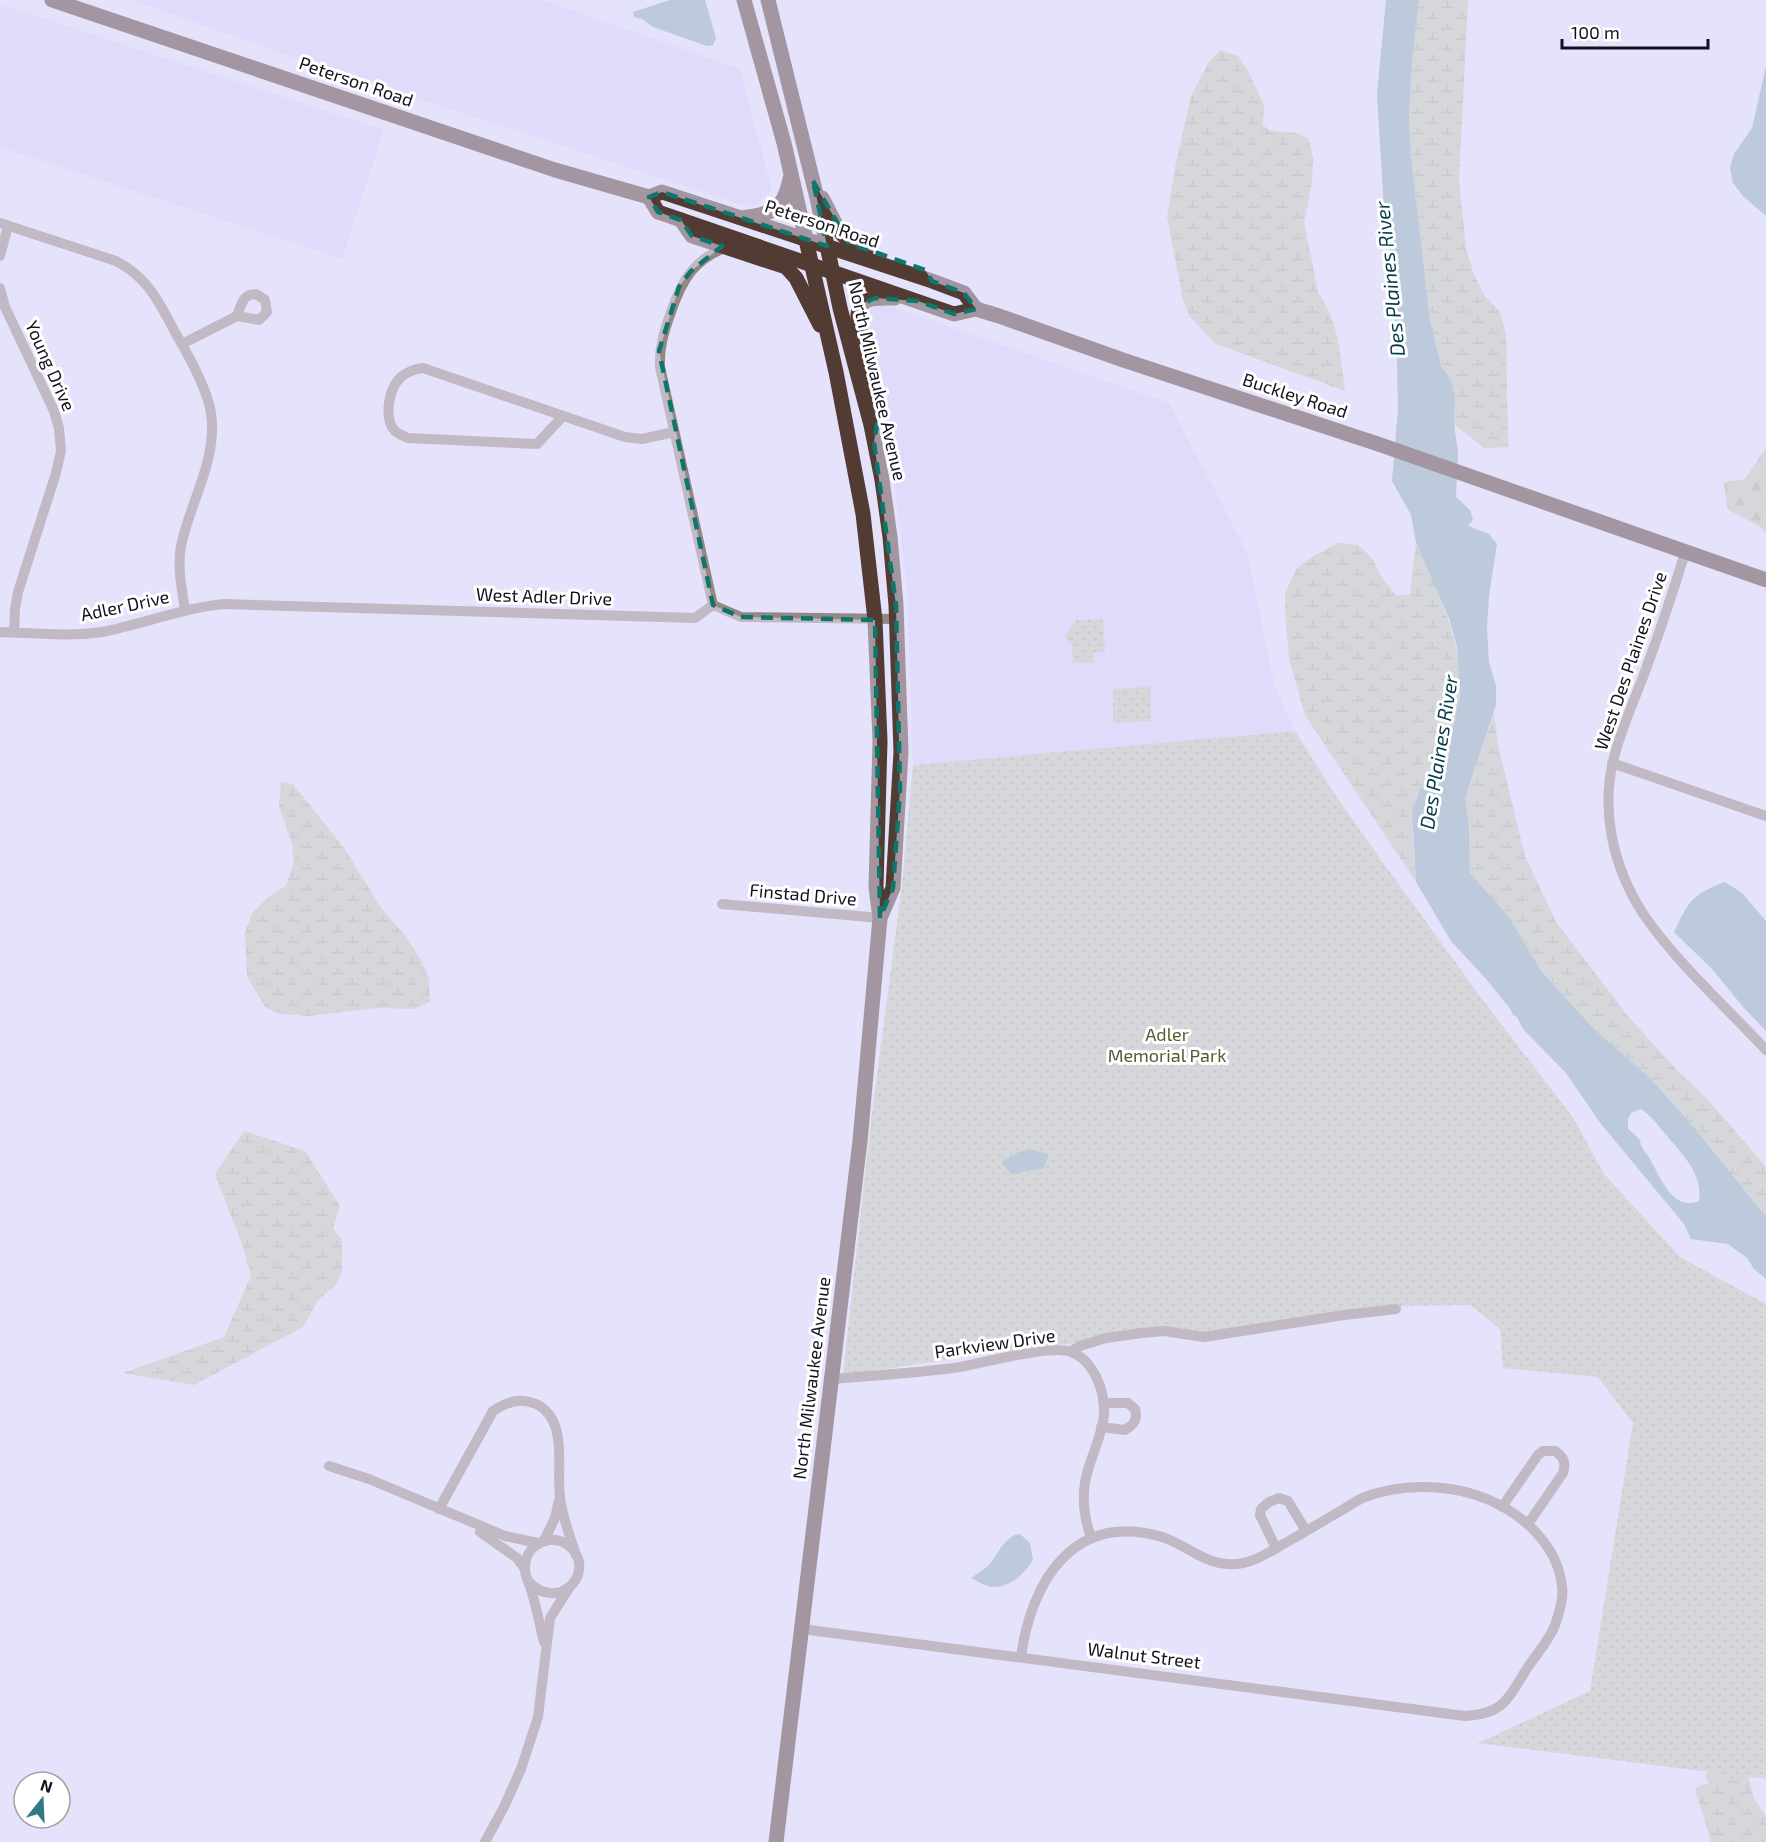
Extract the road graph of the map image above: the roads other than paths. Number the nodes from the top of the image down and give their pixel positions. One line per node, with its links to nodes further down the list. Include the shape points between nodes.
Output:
1 (52, 0): 6 (main road, Peterson Road, via 555,170)
2 (744, 0): 4 (main road, North Milwaukee Avenue)
3 (768, 0): 5 (main road, North Milwaukee Avenue)
4 (790, 177): 7 (main road, via 787,194 778,208 769,214); 11 (main road, North Milwaukee Avenue)
5 (813, 182): 12 (main road, North Milwaukee Avenue); 18 (main road, via 839,232 849,243 925,270)
6 (649, 197): 7 (main road, Peterson Road, via 662,192); 8 (main road, Peterson Road, via 658,212)
7 (740, 218): 11 (main road, Peterson Road)
8 (681, 220): 10 (main road); 16 (main road, Peterson Road)
9 (4, 225): 14 (street); 24 (street, via 128,268 152,291)
10 (695, 237): 13 (main road); 15 (street)
11 (804, 239): 12 (main road, Peterson Road); 16 (main road, North Milwaukee Avenue)
12 (827, 246): 17 (main road, North Milwaukee Avenue); 18 (main road, Peterson Road)
13 (727, 247): 15 (street); 23 (main road, via 786,267 796,278 818,324)
14 (0, 256)
15 (700, 262): 26 (street, via 679,287 659,351)
16 (810, 263): 17 (main road, Buckley Road); 23 (main road, North Milwaukee Avenue)
17 (832, 271): 20 (main road, Buckley Road); 27 (main road, North Milwaukee Avenue)
18 (932, 281): 21 (main road, Peterson Road, via 964,293)
19 (0, 288): 35 (street, Young Drive, via 5,307 54,411 61,451 18,592)
20 (918, 301): 21 (main road, Buckley Road, via 954,314); 27 (main road, via 875,298 862,303 858,312 878,418)
21 (976, 309): 28 (main road, Buckley Road, via 1381,445)
22 (237, 316): 24 (street)
23 (826, 328): 33 (main road, North Milwaukee Avenue, via 863,514)
24 (182, 344): 31 (street, via 209,404 212,432 209,456 181,547)
25 (563, 416): 25 (street, via 423,368 412,369 401,377 388,408 395,432 408,438 537,444); 26 (street, via 625,437 642,439)
26 (674, 432): 30 (street)
27 (874, 442): 32 (main road, North Milwaukee Avenue)
28 (1685, 553): 29 (main road, Buckley Road); 36 (street, West Des Plaines Drive)
29 (1766, 580)
30 (713, 605): 31 (street, West Adler Drive, via 695,618 224,604); 33 (street, via 741,617)
31 (185, 610): 35 (street, Adler Drive, via 86,634)
32 (897, 619): 33 (street); 39 (main road, North Milwaukee Avenue, via 900,790 893,888)
33 (875, 620): 39 (main road, North Milwaukee Avenue, via 880,741 876,887)
34 (0, 632): 35 (street, Adler Drive)
35 (14, 632)
36 (1612, 763): 37 (street); 40 (street, West Des Plaines Drive, via 1608,803 1611,839 1631,892 1660,936)
37 (1766, 816)
38 (722, 904): 39 (street, Finstad Drive)
39 (880, 918): 43 (main road, North Milwaukee Avenue, via 860,1142)
40 (1766, 1050)
41 (1396, 1309): 42 (street, via 1204,1337 1164,1331 1142,1333 1106,1338)
42 (1071, 1351): 43 (street, Parkview Drive, via 1039,1352 906,1374); 44 (street, Parkview Drive, via 1092,1370)
43 (831, 1379): 60 (main road, North Milwaukee Avenue)
44 (1103, 1403): 45 (street, Parkview Drive); 45 (street, via 1128,1403 1136,1408 1137,1417 1134,1425 1125,1430)
45 (1101, 1427): 53 (street, Parkview Drive, via 1083,1499 1084,1520)
46 (329, 1466): 49 (street)
47 (560, 1497): 49 (street, via 557,1429 541,1407 517,1400 493,1411); 54 (street, via 555,1518); 56 (street)
48 (1502, 1507): 51 (street); 51 (street, via 1538,1455 1555,1451 1564,1460 1563,1473); 52 (street, via 1457,1490 1408,1488 1364,1497)
49 (439, 1509): 50 (street)
50 (457, 1517): 54 (street, via 505,1536); 57 (street, via 517,1558)
51 (1528, 1524): 62 (street, Walnut Street, via 1548,1546 1557,1567 1563,1586 1560,1607 1543,1648 1508,1699 1497,1709 1481,1714 1465,1716)
52 (1306, 1531): 55 (street); 55 (street, via 1288,1501 1278,1497 1269,1502 1260,1515)
53 (1091, 1537): 55 (street, via 1128,1531 1144,1533 1174,1541 1198,1556 1227,1564 1251,1561); 62 (street, via 1050,1571 1030,1613)
54 (541, 1542): 56 (street, via 564,1542); 57 (street, via 527,1556)
55 (1276, 1548)
56 (576, 1555): 59 (street, via 579,1572)
57 (525, 1569): 58 (street)
58 (529, 1582): 59 (street, via 544,1593); 61 (street)
59 (569, 1588): 61 (street, via 550,1618)
60 (802, 1629): 62 (street, Walnut Street); 64 (main road, North Milwaukee Avenue)
61 (546, 1652): 63 (street, via 538,1717 521,1769)
62 (1021, 1657)
63 (485, 1842)
64 (776, 1842)

